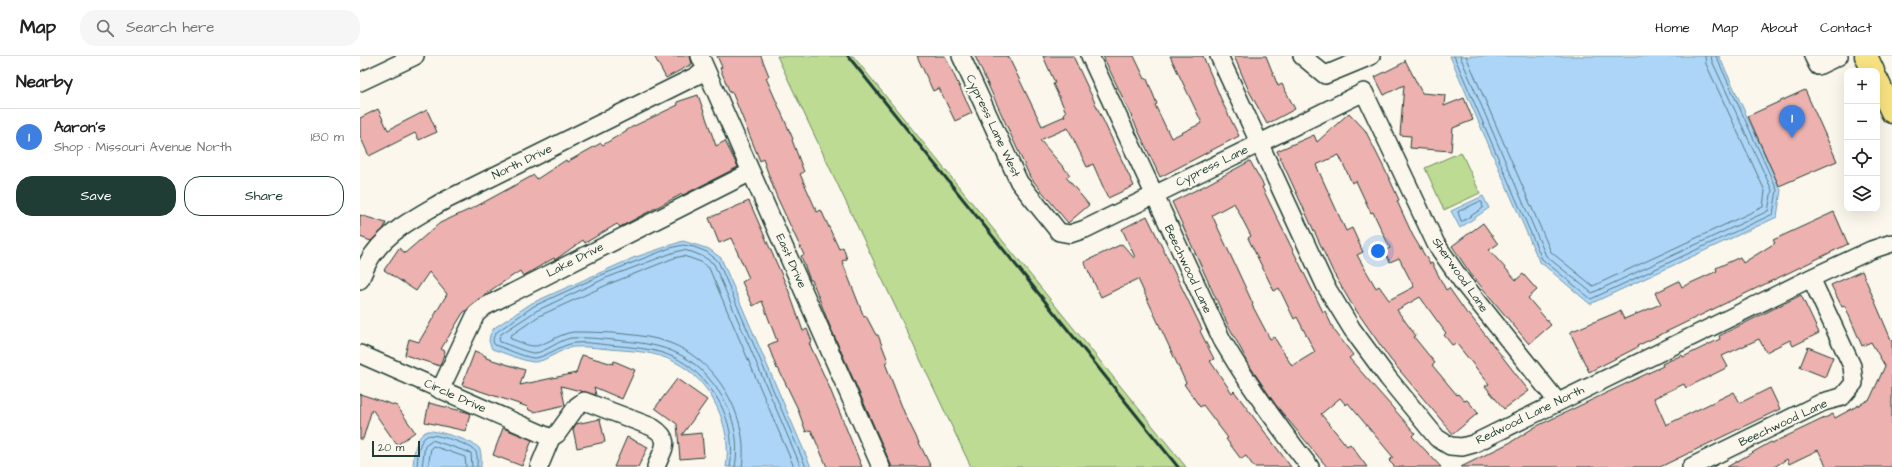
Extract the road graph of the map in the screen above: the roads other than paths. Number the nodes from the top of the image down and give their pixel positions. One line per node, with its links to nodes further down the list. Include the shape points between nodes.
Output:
1 (415, 56): 12 (street)
2 (961, 56): 19 (street, Cypress Lane West, via 1019,182)
3 (1090, 56): 18 (street, Beechwood Lane)
4 (1219, 56): 16 (street, Redwood Lane North)
5 (1302, 56): 6 (street, via 1325,75)
6 (1371, 56)
7 (1813, 56): 8 (street, via 1818,66)
8 (1839, 56)
9 (1866, 56): 11 (main road)
10 (703, 64): 17 (street, East Drive); 22 (street, North Drive, via 410,220 387,238 373,254)
11 (1872, 68)
12 (360, 82)
13 (1880, 86): 15 (main road)
14 (1364, 92): 16 (street, Cypress Lane); 25 (street, Sherwood Lane, via 1436,244 1463,283)
15 (1892, 112)
16 (1259, 143): 18 (street, Cypress Lane); 25 (street, Redwood Lane North, via 1325,285 1352,329 1437,438 1450,446 1462,447 1473,444)
17 (751, 172): 24 (street, Lake Drive, via 484,307 476,314); 29 (street, East Drive)
18 (1154, 195): 19 (street, Cypress Lane, via 1085,229 1070,234); 30 (street, Beechwood Lane, via 1222,340 1248,384)
19 (1059, 232)
20 (1892, 243): 21 (street, Redwood Lane North)
21 (1811, 278): 25 (street, Redwood Lane North); 31 (street, Beechwood Lane, via 1852,366 1854,383 1842,397 1822,402)
22 (360, 280)
23 (360, 354): 24 (street, Circle Drive)
24 (440, 390): 26 (street, Circle Drive)
25 (1557, 401)
26 (551, 438): 27 (street); 28 (street, via 584,401 661,432 665,443)
27 (539, 467)
28 (656, 467)
29 (881, 467)
30 (1310, 467)
31 (1691, 467)

